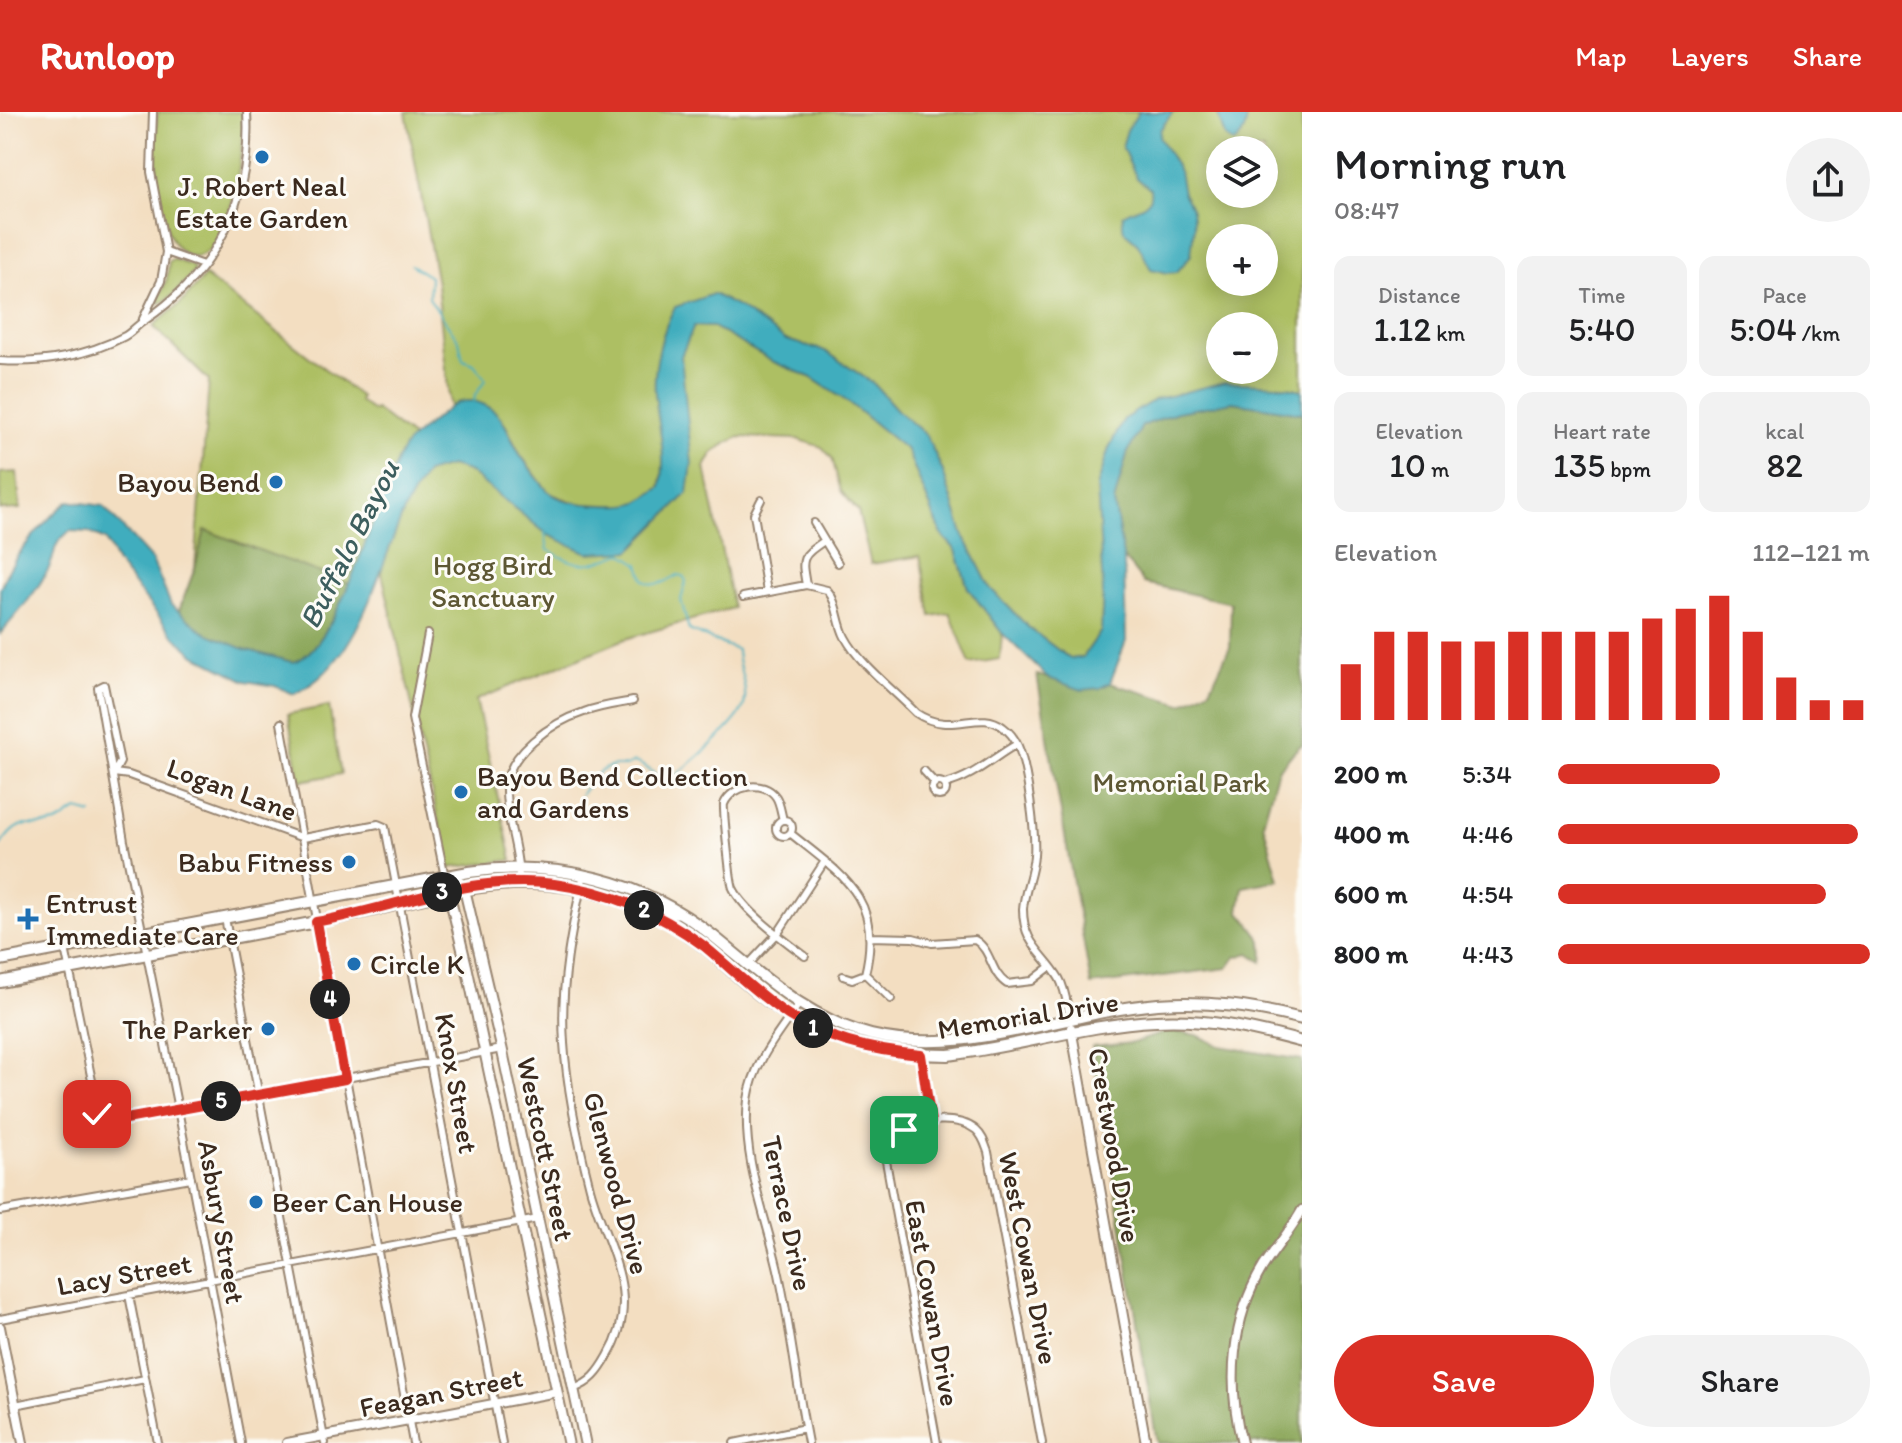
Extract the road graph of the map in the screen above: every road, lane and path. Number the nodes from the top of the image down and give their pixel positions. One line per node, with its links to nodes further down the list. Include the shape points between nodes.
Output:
1 (153, 112): 3 (street, via 151,172)
2 (247, 112): 4 (street, via 247,154 239,193 224,234)
3 (166, 252): 4 (street); 5 (street, via 161,281)
4 (203, 265): 5 (street, via 175,298)
5 (141, 322): 6 (street, via 127,335 73,355)
6 (0, 361)
7 (761, 500): 12 (street, via 754,514)
8 (814, 523): 9 (street)
9 (824, 541): 10 (street); 11 (street, via 805,553)
10 (838, 563)
11 (806, 585): 12 (street); 18 (street, via 831,593 848,643 916,713 942,724 997,723)
12 (767, 592): 13 (street)
13 (743, 597)
14 (428, 634): 30 (street, Westcott Street, via 412,718)
15 (633, 701): 28 (street, via 563,721 513,764 506,792)
16 (108, 719): 20 (street, Asbury Street, via 120,762)
17 (281, 723): 26 (street)
18 (1017, 744): 22 (street, via 984,768); 51 (street, Crestwood Drive, via 1034,833 1025,924 1035,951)
19 (924, 771): 21 (street)
20 (114, 773): 26 (street, Logan Lane); 42 (street, Asbury Street)
21 (935, 783): 22 (street); 22 (street, via 933,792 939,796 946,791)
22 (945, 784)
23 (783, 820): 25 (street, via 791,824); 25 (street, via 777,832); 43 (street, via 776,797 764,787 737,790 724,805 733,888)
24 (383, 825): 26 (street, Logan Lane); 32 (street, Knox Street)
25 (790, 833): 27 (street)
26 (303, 838): 36 (street)
27 (825, 861): 43 (street); 44 (street, via 858,895)
28 (519, 868): 29 (main road, Memorial Drive); 30 (main road, Memorial Drive); 31 (street)
29 (584, 874): 34 (street, Glenwood Drive); 39 (main road, Memorial Drive)
30 (445, 877): 32 (main road, Memorial Drive); 33 (main road); 35 (main road, Westcott Street)
31 (519, 882): 33 (main road, Memorial Drive); 34 (main road, Memorial Drive)
32 (396, 885): 36 (main road, Memorial Drive); 37 (street, Knox Street)
33 (464, 887): 35 (main road, Memorial Drive); 53 (main road, Westcott Street)
34 (581, 889): 38 (main road, Memorial Drive); 90 (street, Glenwood Drive, via 564,983 564,1044 589,1186 616,1258 623,1298 613,1348 591,1381)
35 (450, 890): 37 (main road, Memorial Drive); 55 (main road, Westcott Street)
36 (314, 901): 40 (main road, Memorial Drive); 41 (street)
37 (400, 903): 41 (main road, Memorial Drive); 72 (street, Knox Street)
38 (635, 906): 39 (main road, via 649,904 668,915); 57 (main road, Memorial Drive, via 684,932)
39 (678, 912): 50 (main road, Memorial Drive)
40 (225, 918): 42 (main road, Memorial Drive); 45 (street)
41 (316, 922): 45 (main road, Memorial Drive); 73 (street)
42 (143, 933): 46 (main road, Memorial Drive); 47 (street, Asbury Street)
43 (778, 933): 48 (street); 50 (street)
44 (869, 937): 51 (street, via 932,943 975,940 1007,984 1032,981); 54 (street)
45 (230, 939): 47 (main road, Memorial Drive); 74 (street)
46 (65, 948): 49 (main road, Memorial Drive); 52 (street)
47 (147, 954): 52 (main road, Memorial Drive); 75 (street, Asbury Street)
48 (805, 956)
49 (0, 960)
50 (748, 965): 57 (main road); 60 (main road, Memorial Drive)
51 (1050, 967): 62 (street, Crestwood Drive, via 1061,982)
52 (69, 969): 58 (main road, Memorial Drive); 75 (street, via 100,1120)
53 (484, 973): 55 (main road); 69 (main road, Westcott Street)
54 (865, 974): 56 (street); 59 (street)
55 (469, 976): 70 (main road, Westcott Street)
56 (843, 976)
57 (739, 977): 61 (main road, Memorial Drive)
58 (0, 982)
59 (891, 999)
60 (799, 1004): 61 (street, Terrace Drive); 64 (main road, Memorial Drive)
61 (790, 1016): 66 (main road, Memorial Drive); 95 (street, Terrace Drive, via 751,1086 748,1142 785,1304)
62 (1070, 1019): 63 (main road, Memorial Drive, via 1187,1002 1240,1005); 65 (street, Crestwood Drive); 67 (main road, Memorial Drive)
63 (1302, 1019)
64 (844, 1027): 66 (main road); 67 (main road, Memorial Drive, via 896,1039)
65 (1072, 1033): 68 (main road, Memorial Drive, via 1186,1021); 71 (main road, Memorial Drive, via 975,1052); 109 (street, Crestwood Drive)
66 (840, 1040): 71 (main road, Memorial Drive)
67 (956, 1041): 71 (main road, via 927,1048)
68 (1302, 1042)
69 (502, 1049): 70 (street); 80 (main road, Westcott Street)
70 (485, 1052): 72 (street); 81 (main road, Westcott Street)
71 (921, 1055): 76 (street)
72 (431, 1062): 73 (street); 82 (street, Knox Street)
73 (345, 1079): 74 (street); 83 (street)
74 (260, 1094): 75 (street); 84 (street)
75 (178, 1109): 77 (street, Asbury Street)
76 (931, 1122): 107 (street, East Cowan Drive, via 904,1130 891,1142 886,1161); 108 (street, West Cowan Drive, via 975,1129 988,1152)
77 (191, 1178): 79 (street); 85 (street, Asbury Street)
78 (1302, 1210): 110 (street, via 1262,1269 1242,1316 1234,1373)
79 (0, 1211)
80 (538, 1219): 81 (street, Lacy Street); 90 (main road, Westcott Street)
81 (521, 1222): 82 (street, Lacy Street); 91 (main road, Westcott Street)
82 (463, 1232): 83 (street, Lacy Street); 92 (street, Knox Street)
83 (377, 1248): 84 (street, Lacy Street); 94 (street)
84 (292, 1265): 85 (street, Lacy Street); 96 (street)
85 (210, 1281): 86 (street, Lacy Street); 99 (street, Asbury Street)
86 (129, 1295): 87 (street, Lacy Street); 89 (street)
87 (0, 1319)
88 (0, 1328): 93 (street)
89 (145, 1379): 93 (street); 98 (street)
90 (573, 1389): 91 (main road); 104 (main road, Westcott Street)
91 (557, 1392): 92 (street, Feagan Street); 103 (main road, Westcott Street)
92 (495, 1404): 94 (street, Feagan Street); 102 (street, Knox Street)
93 (15, 1405): 97 (street)
94 (409, 1421): 96 (street, Feagan Street); 101 (street)
95 (805, 1428): 105 (street); 106 (street, Terrace Drive)
96 (325, 1440): 100 (street, Feagan Street)
97 (23, 1443)
98 (158, 1443)
99 (241, 1443)
100 (287, 1443)
101 (413, 1443)
102 (502, 1443)
103 (568, 1443)
104 (585, 1443)
105 (734, 1443)
106 (808, 1443)
107 (937, 1443)
108 (1042, 1443)
109 (1146, 1443)
110 (1242, 1443)

